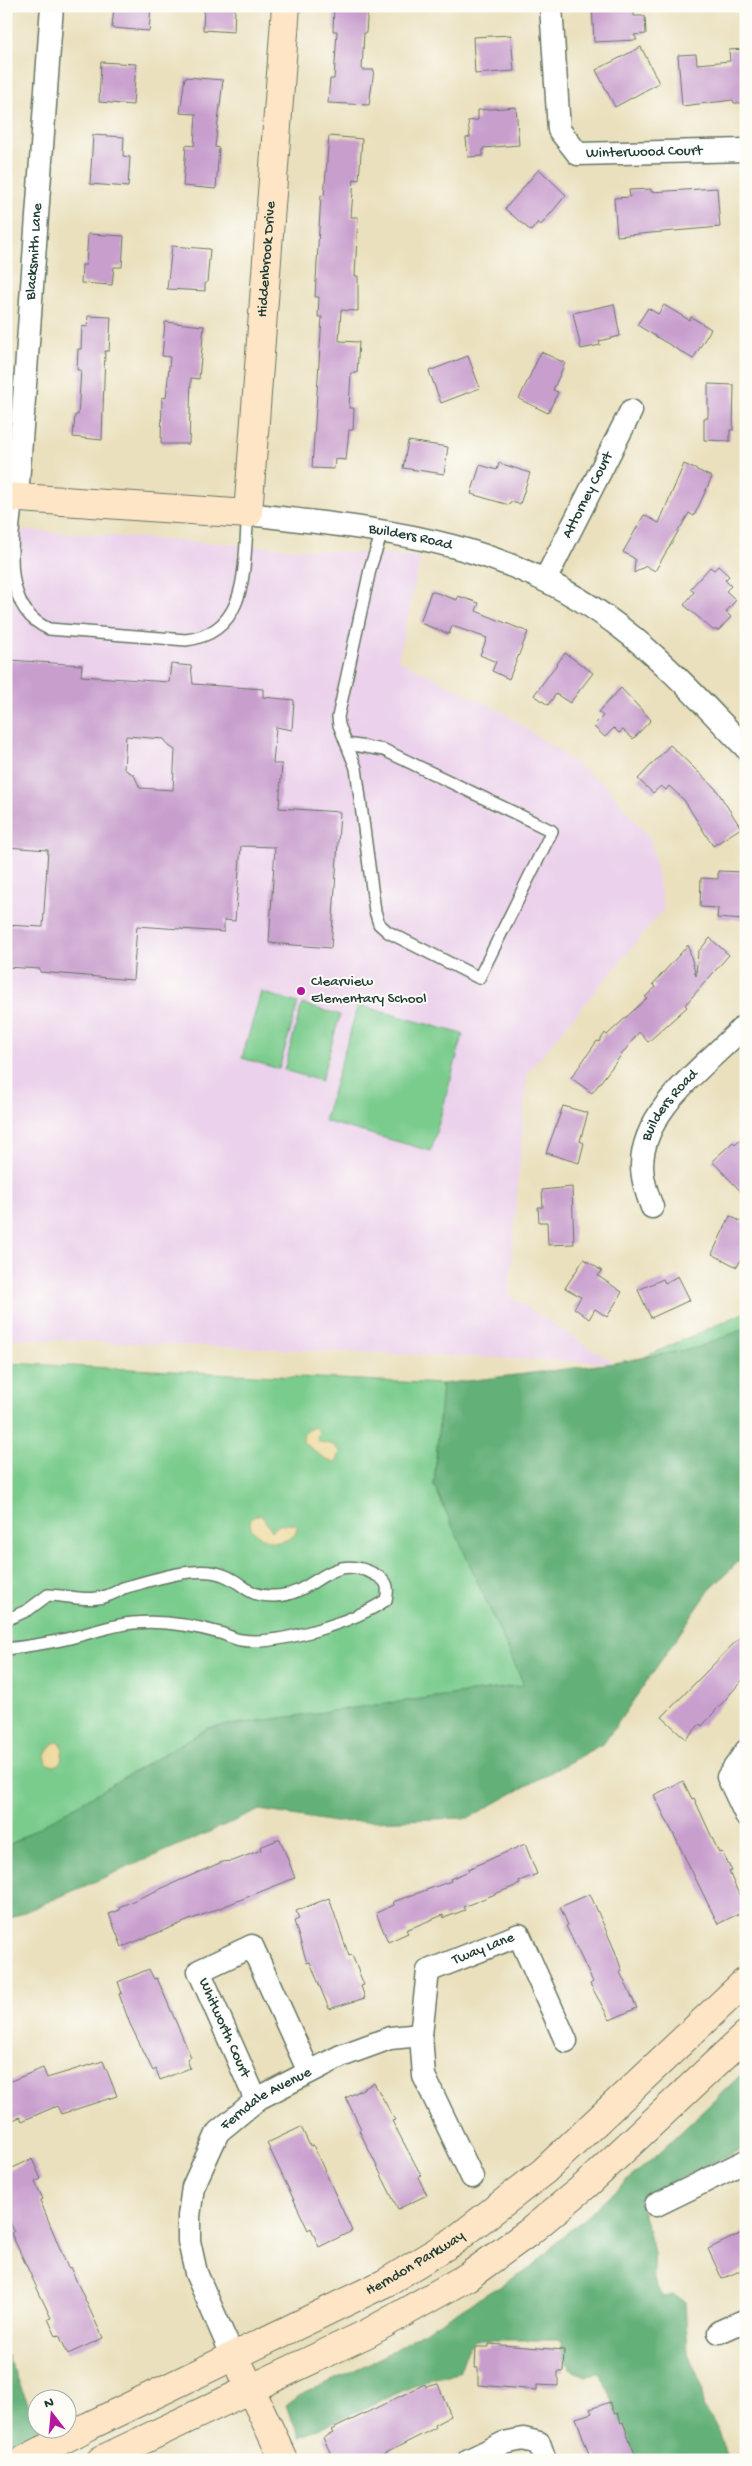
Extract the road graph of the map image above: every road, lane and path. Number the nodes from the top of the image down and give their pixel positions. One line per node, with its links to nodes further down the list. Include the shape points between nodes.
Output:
1 (52, 6): 6 (street, Blacksmith Lane)
2 (286, 6): 7 (main road, Hiddenbrook Drive)
3 (551, 6): 4 (street, Winterwood Court, via 559,130 578,154)
4 (746, 150)
5 (631, 411): 9 (street, Attorney Court)
6 (12, 497): 7 (main road, Builders Road); 7 (lane, via 11,579 28,616 40,626 49,630 186,640 199,639 210,633 224,624 233,612 241,586)
7 (248, 514): 8 (street, Builders Road)
8 (383, 530): 9 (street, Builders Road, via 454,545); 10 (lane, via 371,565 339,708 339,725)
9 (545, 580): 11 (street, Builders Road, via 619,626 659,660)
10 (347, 744): 10 (lane, via 356,768 379,924 388,932 479,978 552,831 384,750)
11 (746, 748)
12 (746, 1024): 13 (street, Builders Road, via 677,1092 653,1122 642,1166 644,1187)
13 (652, 1207)
14 (6, 1620): 15 (lane, via 48,1596 97,1600 123,1588 202,1570 223,1575 252,1594 278,1596 345,1566 364,1568 382,1578 388,1591 386,1600 366,1611 299,1634 266,1641 241,1640 194,1626 164,1622 103,1628 74,1637)
15 (6, 1649)
16 (746, 1751): 17 (street, via 728,1777)
17 (746, 1815)
18 (746, 1981): 29 (main road, Herndon Parkway, via 544,2171 482,2221 385,2283)
19 (420, 2035): 21 (street, Tway Lane, via 428,1971 519,1935); 22 (street, Ferndale Avenue, via 390,2038); 25 (street, via 424,2076)
20 (746, 2035): 30 (main road, via 586,2185 498,2256 402,2315)
21 (566, 2041)
22 (309, 2072): 23 (street, Ferndale Avenue); 23 (street, Whitworth Court, via 252,1946 199,1972)
23 (256, 2100): 29 (street, Ferndale Avenue, via 218,2132 193,2188 189,2216 189,2241 196,2273)
24 (746, 2161): 26 (street)
25 (472, 2177)
26 (656, 2205)
27 (746, 2320): 28 (street)
28 (719, 2332)
29 (234, 2357): 30 (main road, Ferndale Avenue); 31 (main road, Herndon Parkway)
30 (251, 2387): 32 (main road); 33 (main road, Ferndale Avenue)
31 (24, 2460)
32 (101, 2460)
33 (284, 2460)
34 (469, 2460): 35 (street, via 504,2443 523,2439 539,2444)
35 (545, 2460)

